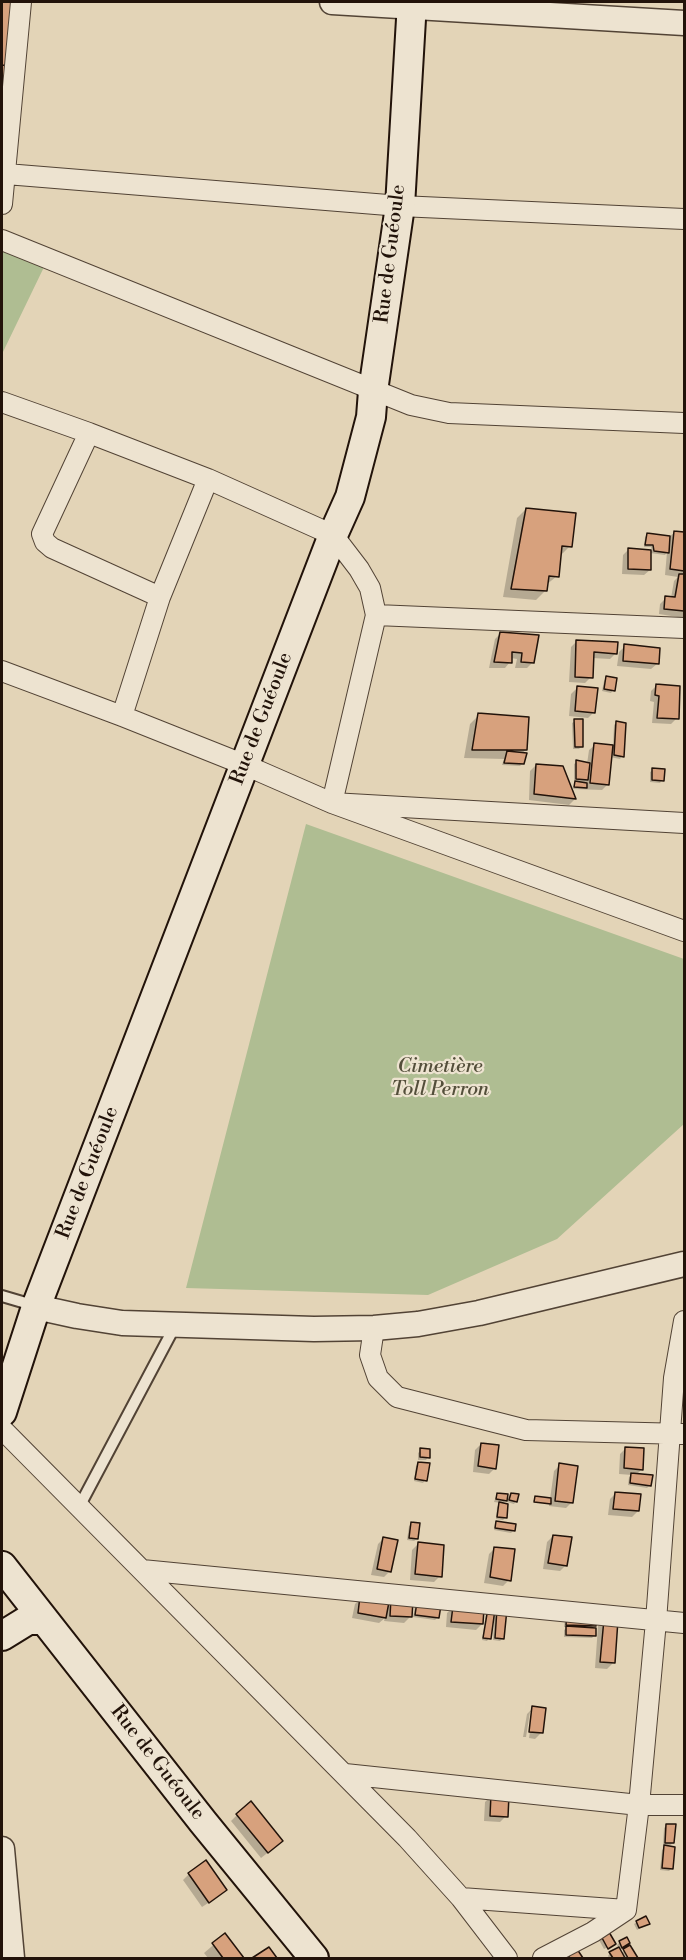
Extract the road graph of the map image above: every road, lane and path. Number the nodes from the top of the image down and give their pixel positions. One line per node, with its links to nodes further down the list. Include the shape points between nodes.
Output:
1 (21, 2): 5 (street)
2 (332, 2): 3 (street)
3 (412, 4): 4 (street); 7 (main road, Rue de Guéoule)
4 (684, 23)
5 (6, 174): 6 (street); 7 (street)
6 (2, 204)
7 (400, 206): 8 (street); 10 (main road, Rue de Guéoule)
8 (684, 219)
9 (2, 240): 10 (street)
10 (373, 391): 12 (street, via 449,413); 15 (main road, Rue de Guéoule, via 371,417 350,497)
11 (2, 402): 13 (street)
12 (684, 423)
13 (89, 433): 14 (street); 16 (street, via 42,534 45,542)
14 (208, 479): 15 (street); 16 (street)
15 (333, 535): 17 (street, via 370,588); 21 (main road, Rue de Guéoule)
16 (160, 597): 20 (street)
17 (376, 615): 18 (street); 22 (street)
18 (684, 628)
19 (2, 671): 20 (street)
20 (122, 716): 21 (street)
21 (245, 765): 22 (street); 27 (main road, Rue de Guéoule)
22 (332, 803): 23 (street); 24 (street)
23 (684, 823)
24 (684, 931)
25 (684, 1264): 30 (street, via 479,1313)
26 (2, 1296): 27 (lane)
27 (36, 1307): 29 (street, via 122,1323); 31 (main road, Rue de Guéoule)
28 (684, 1321): 33 (street, via 674,1377)
29 (175, 1326): 30 (street); 34 (lane)
30 (374, 1328): 33 (street, via 370,1355 378,1378 397,1397 526,1430)
31 (2, 1412)
32 (2, 1429): 34 (street)
33 (677, 1433): 38 (street)
34 (79, 1507): 36 (street)
35 (2, 1566): 37 (main road, Rue de Guéoule)
36 (142, 1570): 38 (street); 41 (street)
37 (44, 1620): 40 (main road, via 28,1620); 49 (main road, Rue de Guéoule)
38 (656, 1621): 39 (street); 42 (street)
39 (684, 1623)
40 (2, 1636)
41 (345, 1774): 42 (street); 45 (street)
42 (639, 1805): 43 (street); 46 (street)
43 (684, 1805)
44 (2, 1849): 47 (street)
45 (461, 1898): 46 (street); 50 (street)
46 (626, 1910): 51 (street)
47 (5, 1914): 48 (street)
48 (12, 1959)
49 (315, 1959)
50 (507, 1959)
51 (543, 1959)

